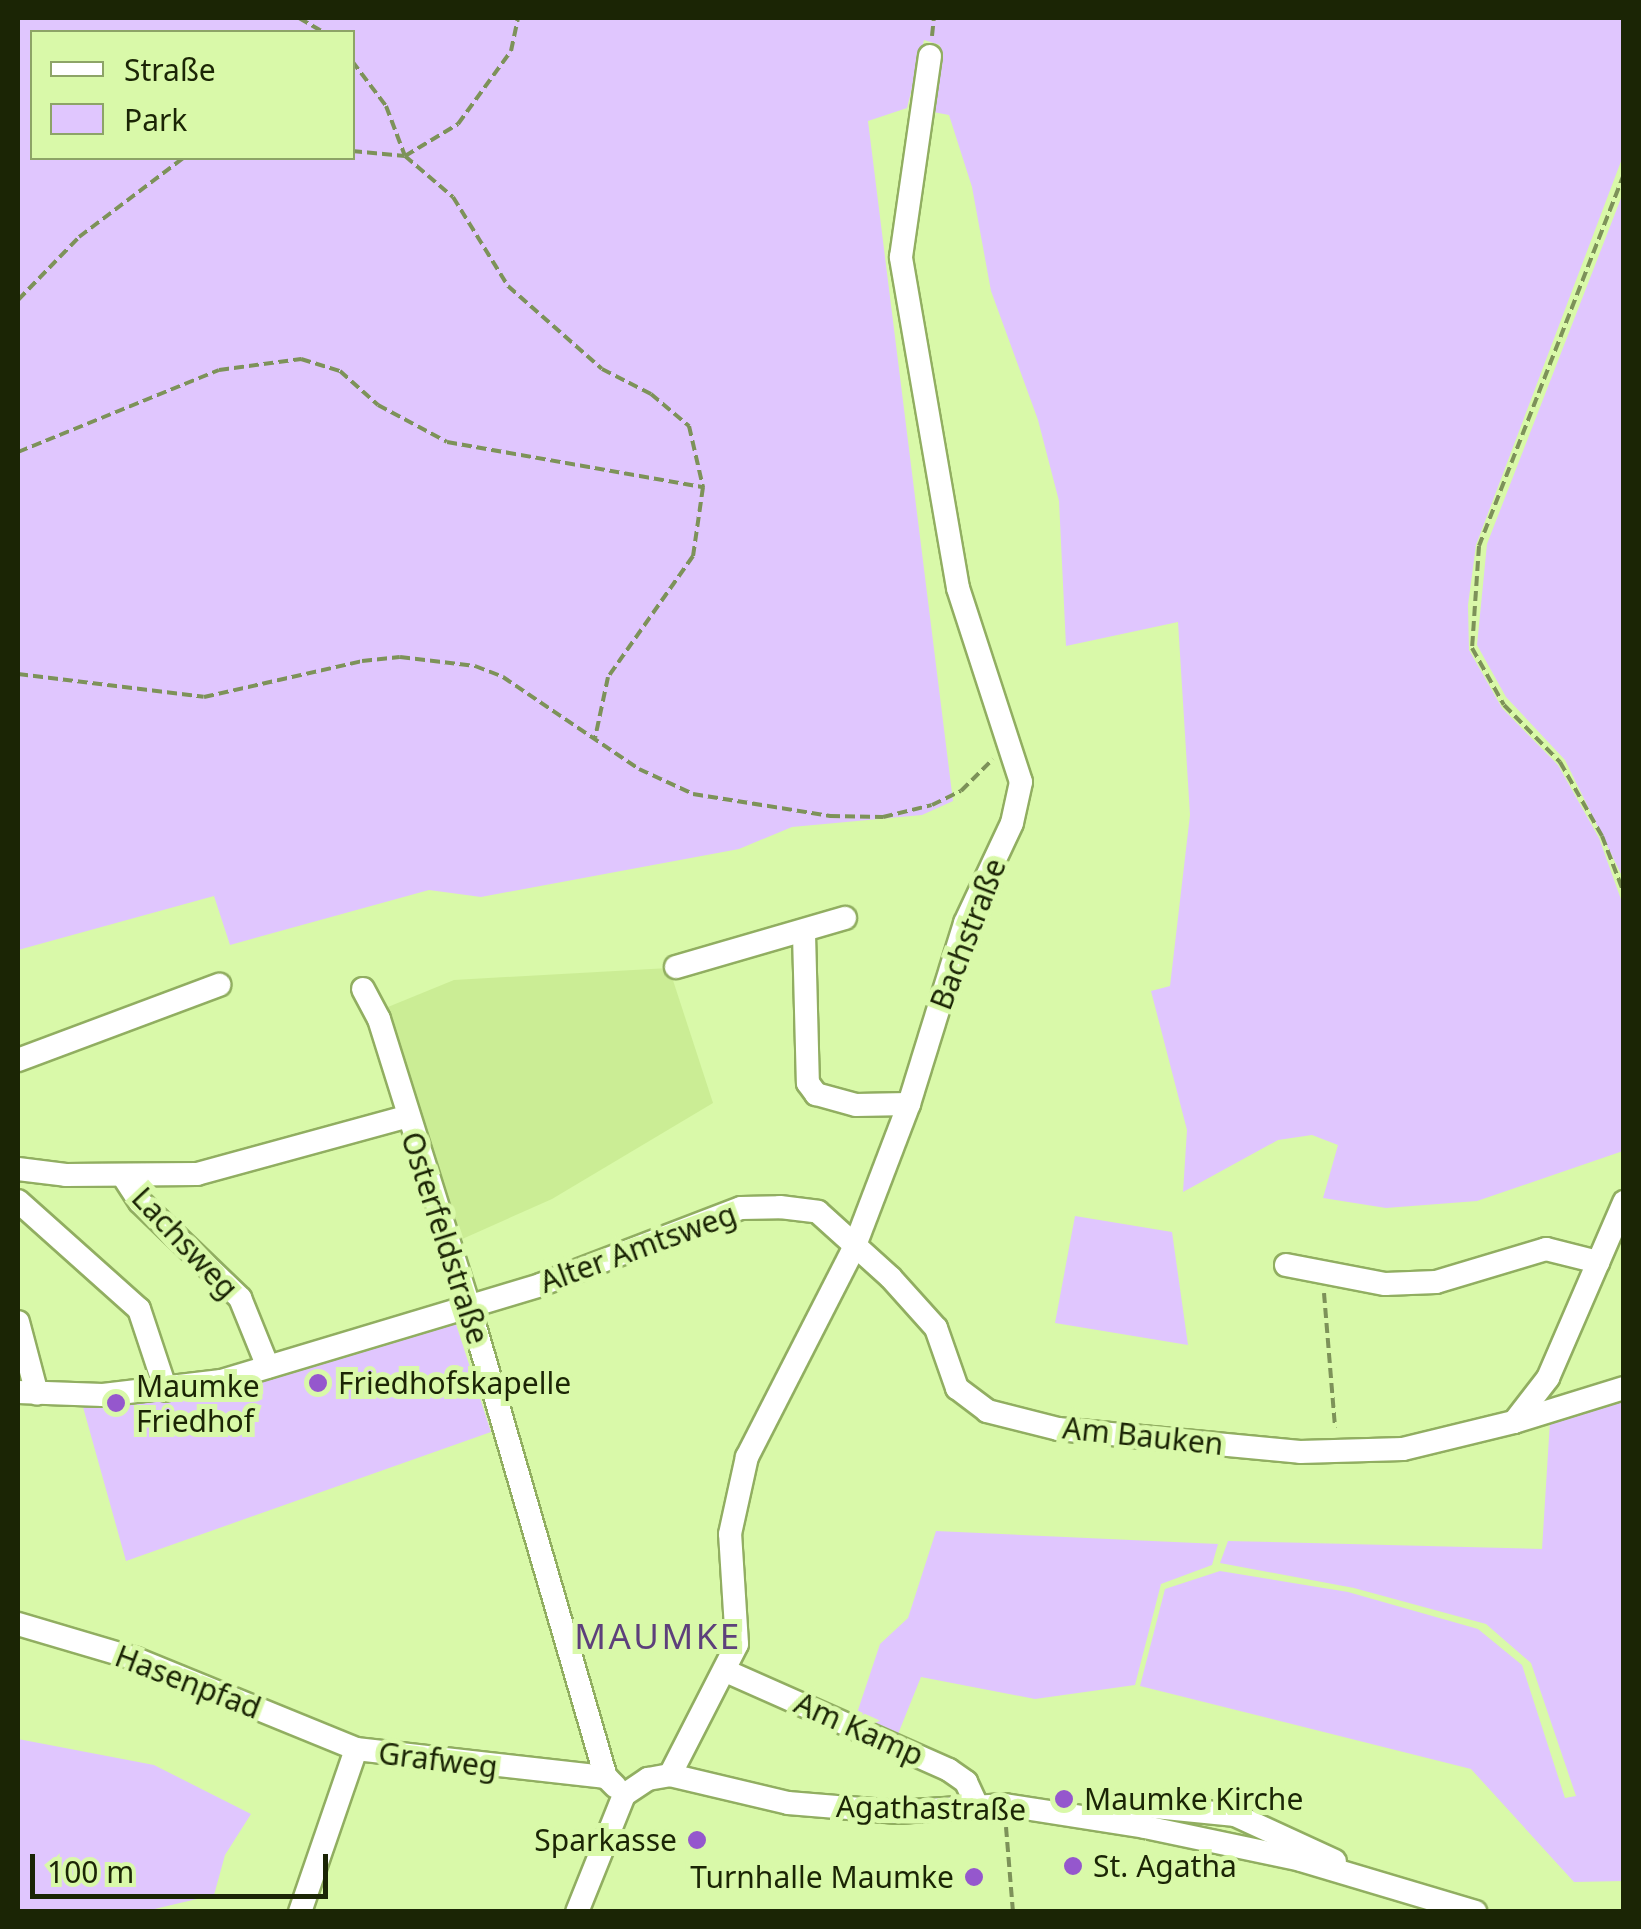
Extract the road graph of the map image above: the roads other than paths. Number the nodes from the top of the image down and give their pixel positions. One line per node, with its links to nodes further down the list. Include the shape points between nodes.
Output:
1 (930, 56): 8 (street, Bachstraße, via 901,257 958,588 1021,782 1012,822 965,924)
2 (845, 918): 3 (street)
3 (804, 934): 4 (street); 8 (street, via 808,1083 816,1094 856,1105)
4 (676, 967)
5 (219, 986): 7 (street)
6 (364, 988): 9 (street, Osterfeldstraße)
7 (18, 1060)
8 (909, 1104): 14 (street, Bachstraße)
9 (406, 1118): 11 (street, via 257,1162 197,1174); 17 (street, Osterfeldstraße)
10 (18, 1169): 11 (street)
11 (123, 1176): 19 (street, Lachsweg, via 140,1202 240,1298)
12 (18, 1201): 21 (street, via 139,1309)
13 (1624, 1202): 15 (street)
14 (854, 1248): 17 (street, Alter Amtsweg, via 818,1212 741,1208 636,1252); 23 (street, Am Bauken, via 936,1328 957,1388 988,1412 1058,1429 1336,1453 1403,1449); 25 (street, Bachstraße, via 738,1482 730,1534 737,1644)
15 (1598, 1262): 16 (street, via 1546,1250 1436,1282 1386,1284); 23 (street, via 1548,1378)
16 (1286, 1266)
17 (469, 1306): 19 (street, Alter Amtsweg); 28 (street, Osterfeldstraße)
18 (18, 1322): 22 (street)
19 (268, 1367): 21 (street, Alter Amtsweg)
20 (1624, 1388): 23 (street, Am Bauken)
21 (166, 1390): 22 (street, Alter Amtsweg)
22 (27, 1393)
23 (1514, 1422)
24 (18, 1624): 26 (street, Hasenpfad, via 136,1659)
25 (728, 1672): 27 (street, Bachstraße); 30 (street, Am Kamp, via 949,1770 966,1782)
26 (356, 1749): 28 (street, Grafweg); 31 (street, Grafweg)
27 (670, 1774): 29 (street); 30 (street, Agathastraße, via 788,1802 898,1812)
28 (606, 1777): 29 (street)
29 (624, 1795): 32 (street)
30 (976, 1804): 33 (street, Agathastraße, via 1104,1820 1342,1872)
31 (300, 1912)
32 (578, 1912)
33 (1474, 1912)

